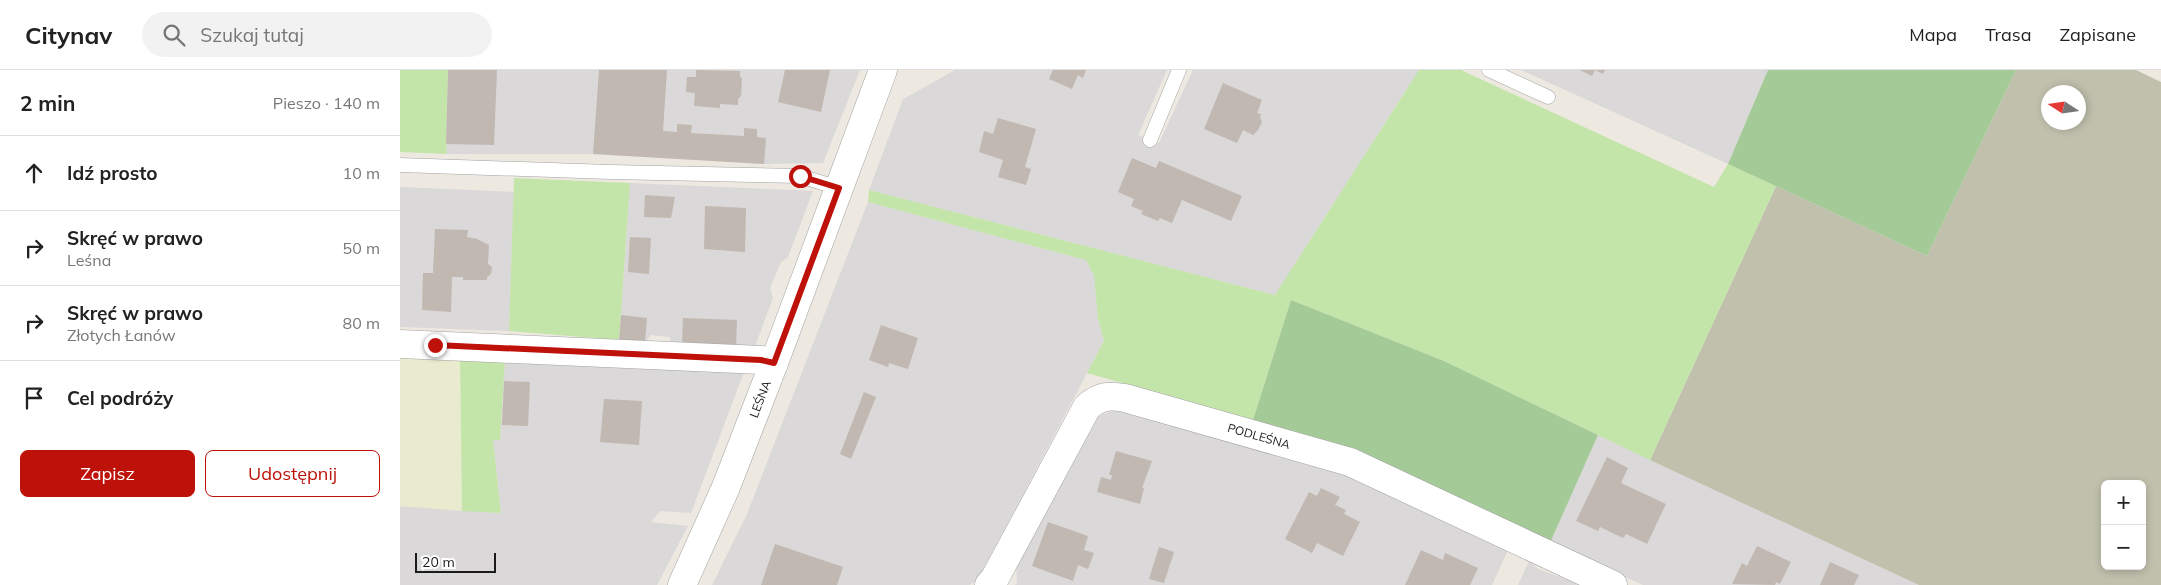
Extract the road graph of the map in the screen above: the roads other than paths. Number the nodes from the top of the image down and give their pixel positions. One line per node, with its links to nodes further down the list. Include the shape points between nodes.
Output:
1 (883, 70): 7 (street, LEŚNA)
2 (1179, 70): 5 (lane)
3 (1489, 70): 4 (lane)
4 (1548, 97)
5 (1150, 140)
6 (400, 165): 7 (lane, via 800,176)
7 (839, 188): 9 (street, LEŚNA)
8 (400, 344): 9 (street)
9 (774, 363): 10 (street, LEŚNA, via 726,487)
10 (682, 585)
11 (989, 585): 12 (street, PODLEŚNA, via 1087,407 1106,395 1350,462)
12 (1613, 585)

